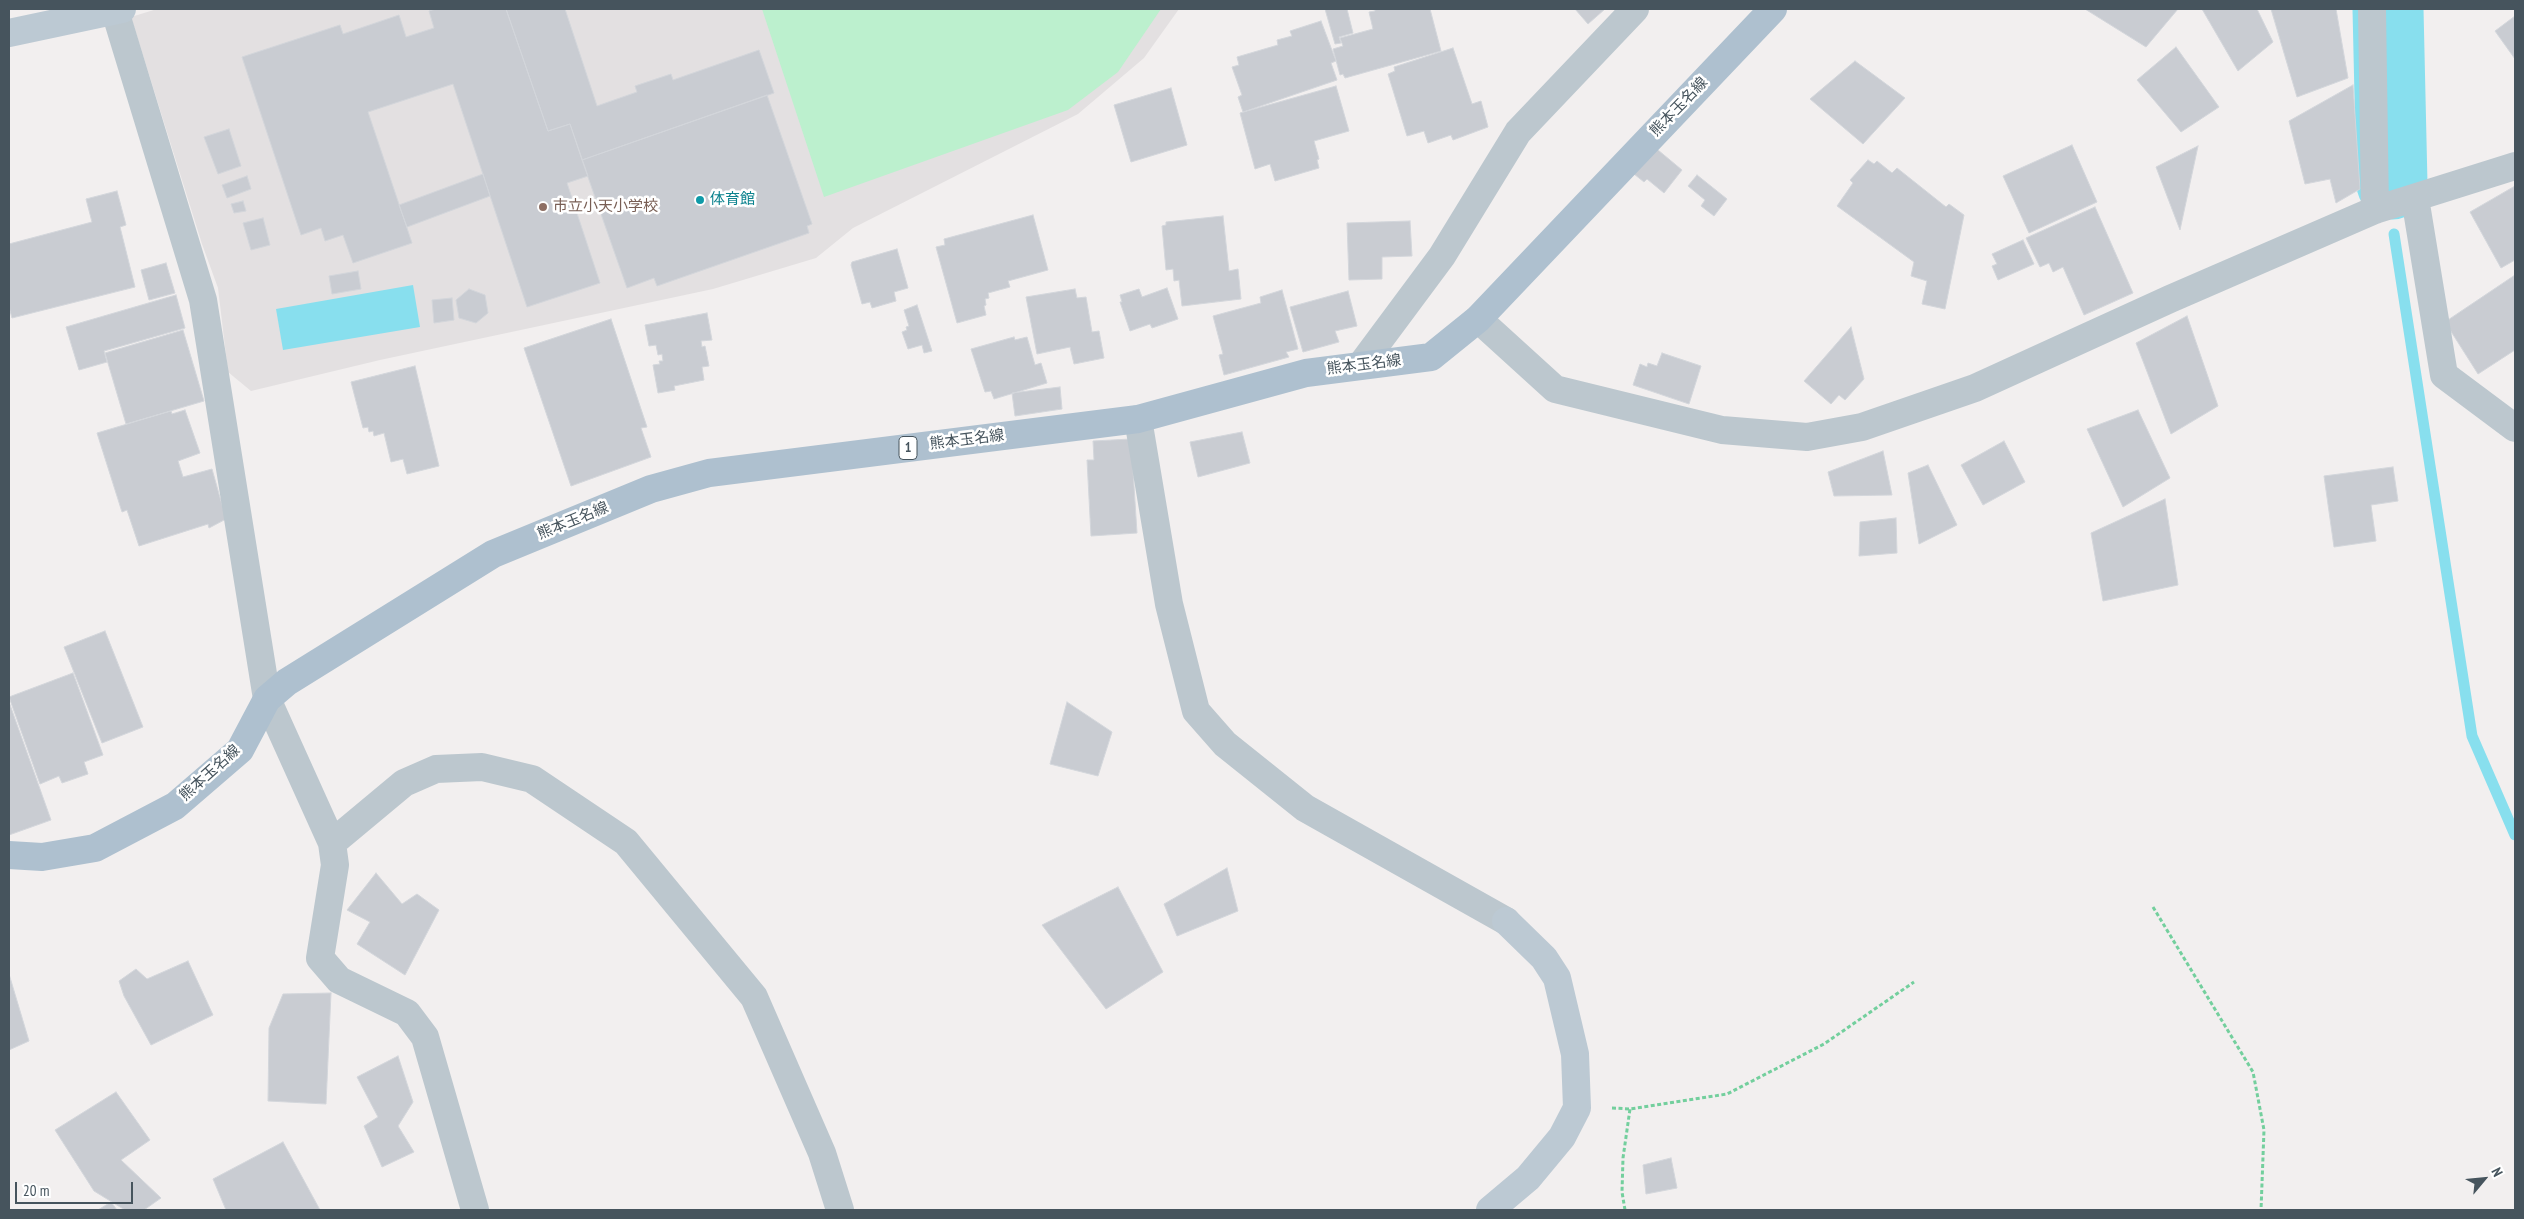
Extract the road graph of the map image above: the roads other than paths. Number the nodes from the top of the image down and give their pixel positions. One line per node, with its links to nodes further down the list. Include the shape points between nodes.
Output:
1 (1635, 9): 10 (street, via 1518,132 1442,256)
2 (1773, 9): 9 (main road, 熊本玉名線 / 1)
3 (2372, 9): 8 (street)
4 (110, 11): 5 (street); 13 (street, via 203,300)
5 (9, 33)
6 (2515, 166): 7 (street)
7 (2415, 198): 8 (street); 12 (street, via 2444,375)
8 (2375, 210): 9 (street, via 1976,388 1862,427 1807,437 1722,430 1555,389)
9 (1478, 319): 10 (main road, 熊本玉名線 / 1, via 1431,357)
10 (1361, 365): 11 (main road, 熊本玉名線 / 1, via 1306,373)
11 (1138, 419): 13 (main road, 熊本玉名線 / 1, via 710,472 651,489 493,554 286,682); 18 (street, via 1169,604 1196,711 1225,744 1305,808 1506,921 1544,958 1557,978 1575,1054 1576,1108 1562,1137 1534,1171)
12 (2515, 428)
13 (267, 699): 14 (street); 15 (main road, 熊本玉名線 / 1, via 240,750 175,806 95,848 42,857)
14 (332, 843): 16 (street, via 336,865 320,958 339,980 407,1013 425,1037); 17 (street, via 404,784 436,769 482,767 532,779 626,842 754,997 822,1153)
15 (9, 855)
16 (475, 1210)
17 (840, 1210)
18 (1490, 1210)

